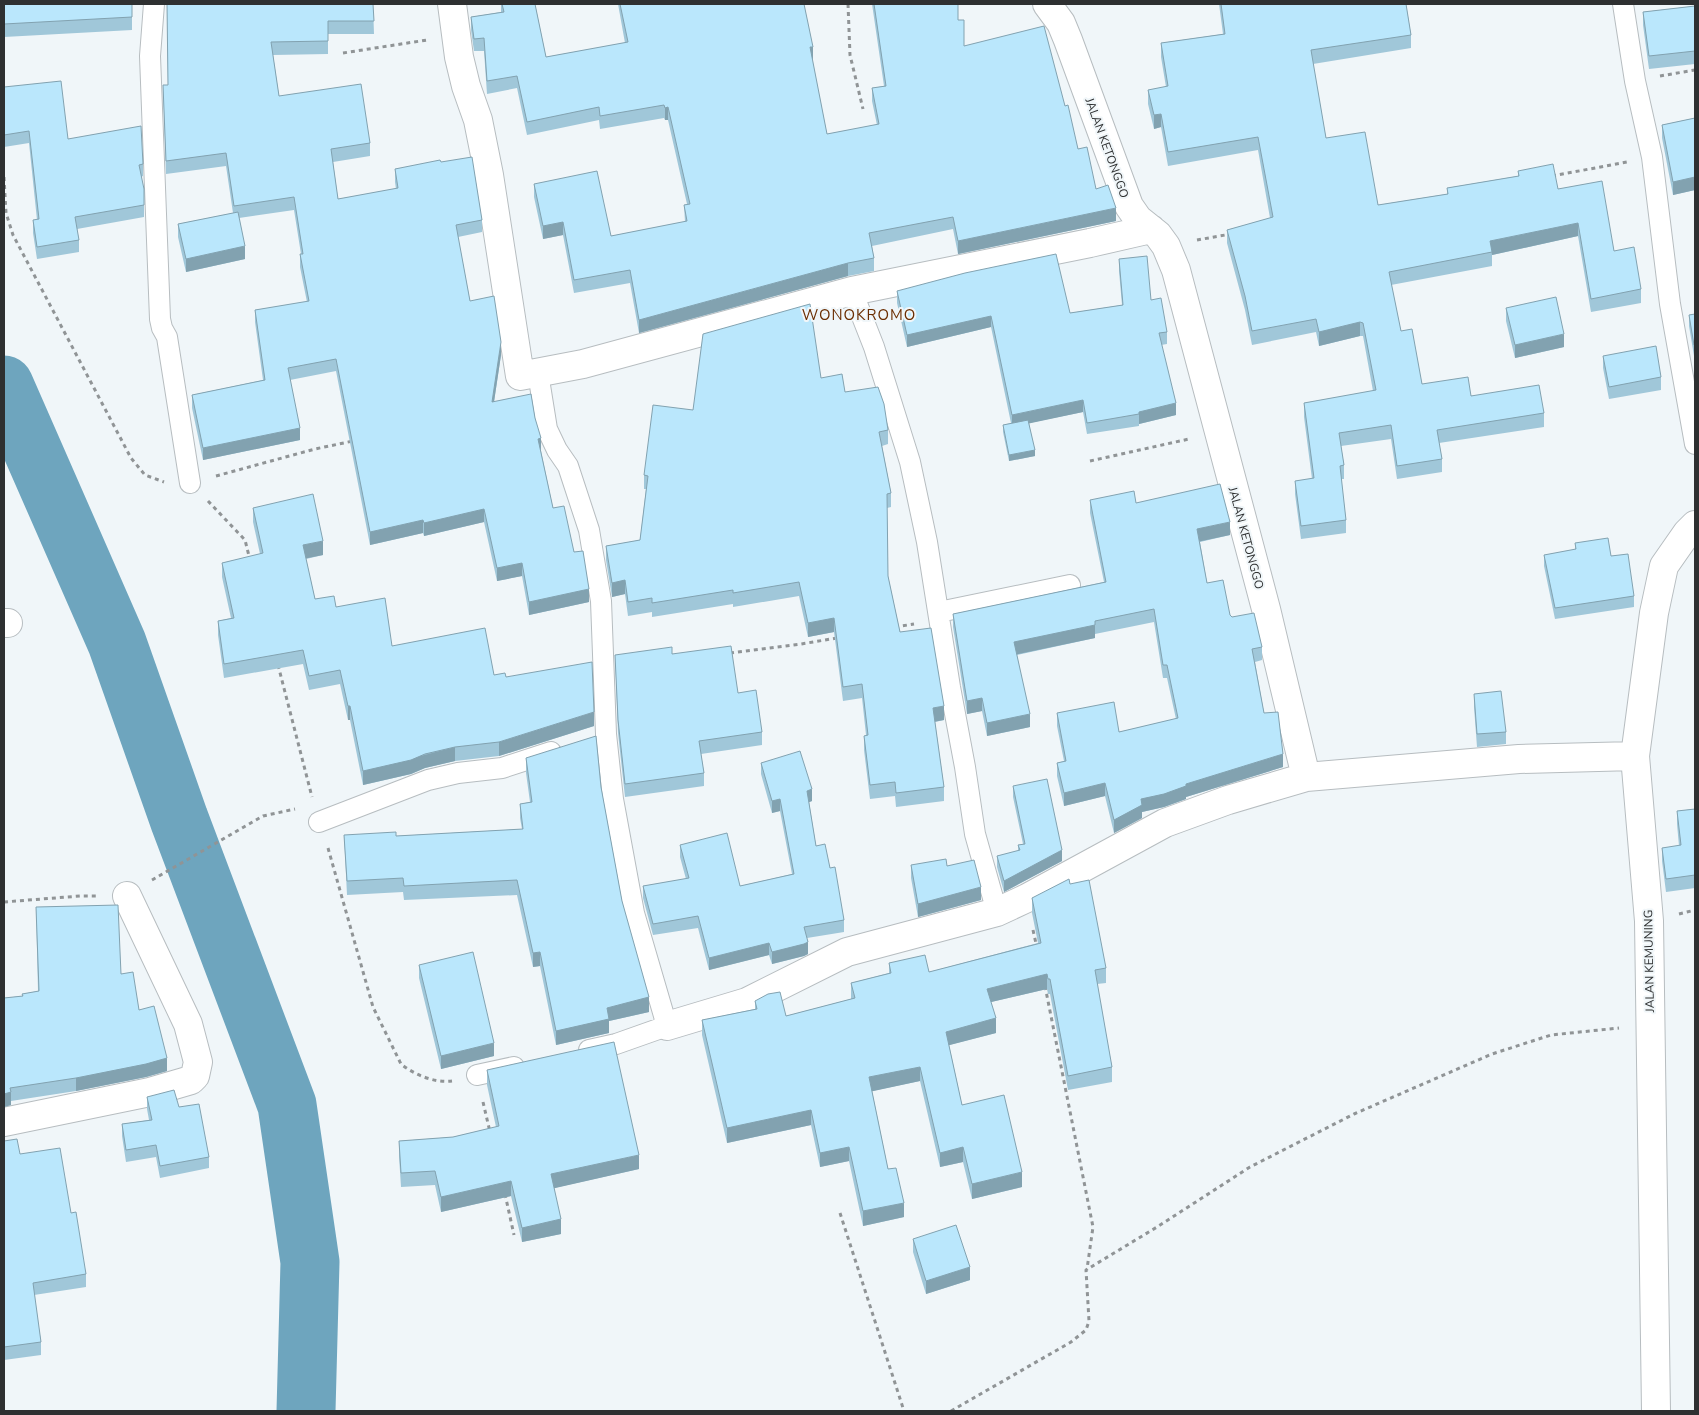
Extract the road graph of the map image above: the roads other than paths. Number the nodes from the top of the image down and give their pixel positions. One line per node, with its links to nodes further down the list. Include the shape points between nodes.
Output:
1 (154, 4): 9 (lane, via 150,56 159,307 162,328 167,337)
2 (452, 4): 7 (street, via 466,86 478,120 489,175 520,376)
3 (1048, 4): 5 (street, JALAN KETONGGO, via 1068,40 1128,206)
4 (1623, 4): 8 (lane, via 1652,157 1670,304)
5 (1158, 237): 6 (street, via 1090,243); 17 (street, JALAN KETONGGO, via 1176,270 1266,609)
6 (852, 291): 7 (street, via 583,364); 12 (lane, via 874,346 910,462)
7 (538, 372): 13 (lane, via 547,429 568,466 589,530 601,602)
8 (1695, 444)
9 (190, 483)
10 (1695, 526): 16 (street, JALAN KEMUNING, via 1664,566 1654,613)
11 (1070, 586): 12 (lane)
12 (939, 615): 20 (lane, via 976,834)
13 (606, 734): 14 (lane); 21 (lane, via 613,799 634,913)
14 (587, 740)
15 (568, 746): 18 (lane, via 502,768 428,780)
16 (1635, 756): 17 (street, via 1519,759); 26 (street, JALAN KEMUNING, via 1649,921)
17 (1306, 777): 20 (street, via 1165,823)
18 (319, 822)
19 (127, 896): 25 (street, via 188,1024 198,1062 195,1076 150,1092)
20 (997, 912): 21 (street, via 847,952 748,1002)
21 (667, 1026): 22 (lane, via 616,1044)
22 (570, 1054)
23 (533, 1063): 24 (lane)
24 (477, 1075)
25 (4, 1122)
26 (1656, 1411)

